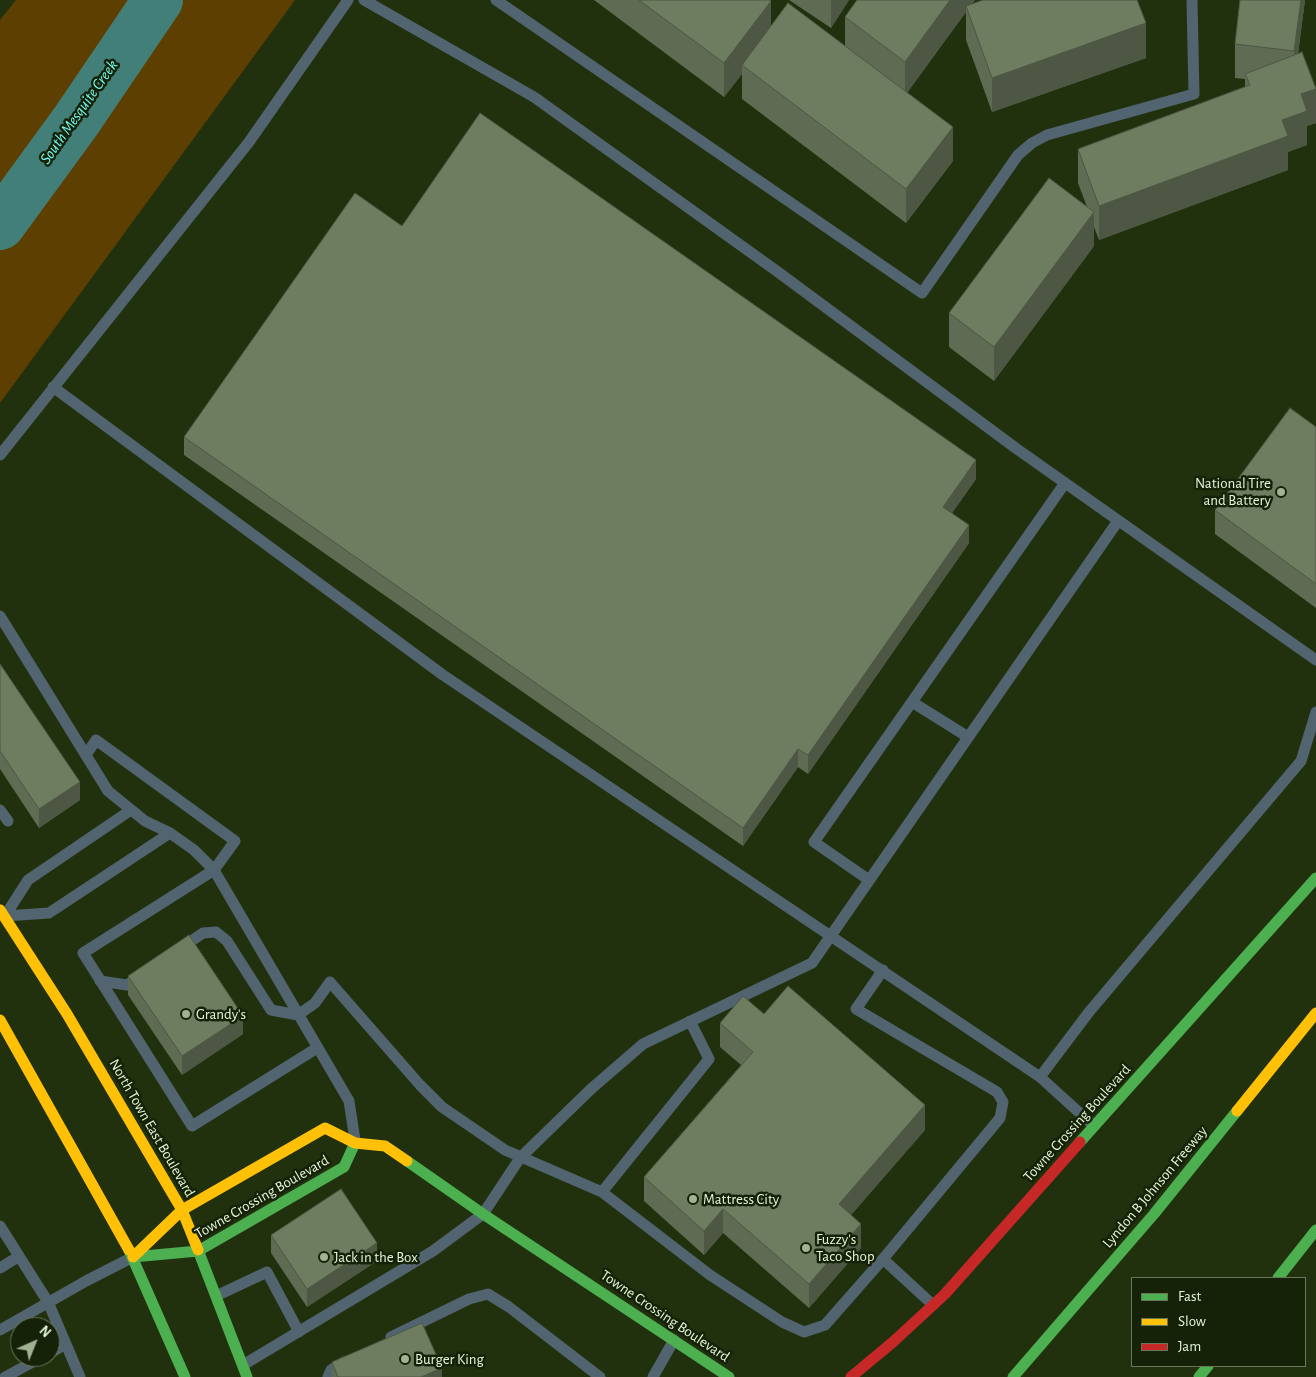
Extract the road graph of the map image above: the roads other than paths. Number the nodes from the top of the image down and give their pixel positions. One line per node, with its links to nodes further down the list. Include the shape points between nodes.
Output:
1 (348, 0): 5 (lane, via 249,142)
2 (364, 0): 7 (lane, via 534,97)
3 (496, 0): 4 (lane, via 922,293 1018,155 1032,143 1047,135 1194,94)
4 (1192, 0)
5 (53, 388): 6 (lane); 23 (lane, via 443,675)
6 (0, 454)
7 (1065, 483): 8 (lane); 11 (lane)
8 (1118, 521): 10 (lane); 13 (lane)
9 (0, 616): 14 (lane)
10 (1316, 660)
11 (912, 702): 13 (lane); 21 (lane, via 814,842)
12 (1316, 712): 33 (lane, via 1301,761 1089,1012)
13 (968, 736): 21 (lane)
14 (86, 755): 16 (lane, via 108,791); 19 (lane, via 96,740 235,841)
15 (0, 810): 17 (lane)
16 (131, 810): 18 (lane); 22 (lane, via 28,880)
17 (8, 821)
18 (170, 833): 19 (lane); 22 (lane, via 50,913)
19 (214, 870): 27 (lane, via 82,953); 29 (lane)
20 (1316, 878): 34 (main road, Towne Crossing Boulevard)
21 (869, 880): 23 (lane)
22 (2, 915): 38 (main road, North Town East Boulevard, via 67,1014)
23 (831, 935): 26 (lane); 31 (lane, via 812,963)
24 (173, 954): 29 (lane, via 203,932 216,932 227,941 272,1010)
25 (150, 970): 27 (lane, via 127,986)
26 (883, 970): 33 (lane); 45 (lane, via 856,1009 997,1092 1004,1102 1000,1118)
27 (100, 981): 32 (lane, via 192,1126)
28 (1316, 1013): 70 (main road, Lyndon B Johnson Freeway, via 1154,1214)
29 (298, 1015): 32 (lane); 36 (lane, via 315,1003 330,982 442,1107)
30 (0, 1020): 44 (main road)
31 (690, 1021): 36 (lane, via 643,1044); 37 (lane, via 710,1058)
32 (317, 1048): 35 (lane, via 349,1101)
33 (1040, 1077): 34 (lane)
34 (1094, 1126): 50 (main road, Towne Crossing Boulevard)
35 (355, 1143): 38 (main road, Towne Crossing Boulevard, via 325,1128); 39 (main road, Towne Crossing Boulevard, via 384,1146); 42 (main road, Towne Crossing Boulevard, via 344,1167)
36 (520, 1158): 37 (lane); 39 (lane)
37 (602, 1192): 45 (lane, via 710,1275 782,1322 804,1332 825,1325)
38 (182, 1210): 42 (main road, North Town East Boulevard); 44 (main road, Towne Crossing Boulevard)
39 (483, 1214): 52 (lane, via 433,1251); 53 (main road, Towne Crossing Boulevard)
40 (0, 1226): 43 (lane)
41 (1316, 1230): 47 (main road)
42 (198, 1251): 44 (main road, Towne Crossing Boulevard); 48 (main road, North Town East Boulevard)
43 (18, 1257): 46 (lane); 49 (lane)
44 (133, 1257): 49 (lane); 63 (main road)
45 (883, 1259): 50 (lane)
46 (0, 1268)
47 (1279, 1277)
48 (216, 1296): 52 (lane, via 268,1272); 58 (main road, North Town East Boulevard)
49 (48, 1302): 51 (lane); 55 (lane)
50 (933, 1305): 69 (main road, Towne Crossing Boulevard)
51 (0, 1330)
52 (299, 1332): 58 (lane)
53 (674, 1340): 67 (lane); 68 (main road, Towne Crossing Boulevard)
54 (382, 1342): 66 (lane, via 469,1299 488,1294)
55 (66, 1344): 56 (lane); 62 (lane)
56 (60, 1347)
57 (356, 1355): 65 (lane, via 331,1370)
58 (243, 1365): 64 (main road, North Town East Boulevard)
59 (24, 1367): 61 (lane)
60 (1207, 1367): 71 (main road)
61 (5, 1377)
62 (80, 1377)
63 (185, 1377)
64 (247, 1377)
65 (328, 1377)
66 (600, 1377)
67 (653, 1377)
68 (729, 1377)
69 (851, 1377)
70 (1013, 1377)
71 (1199, 1377)

